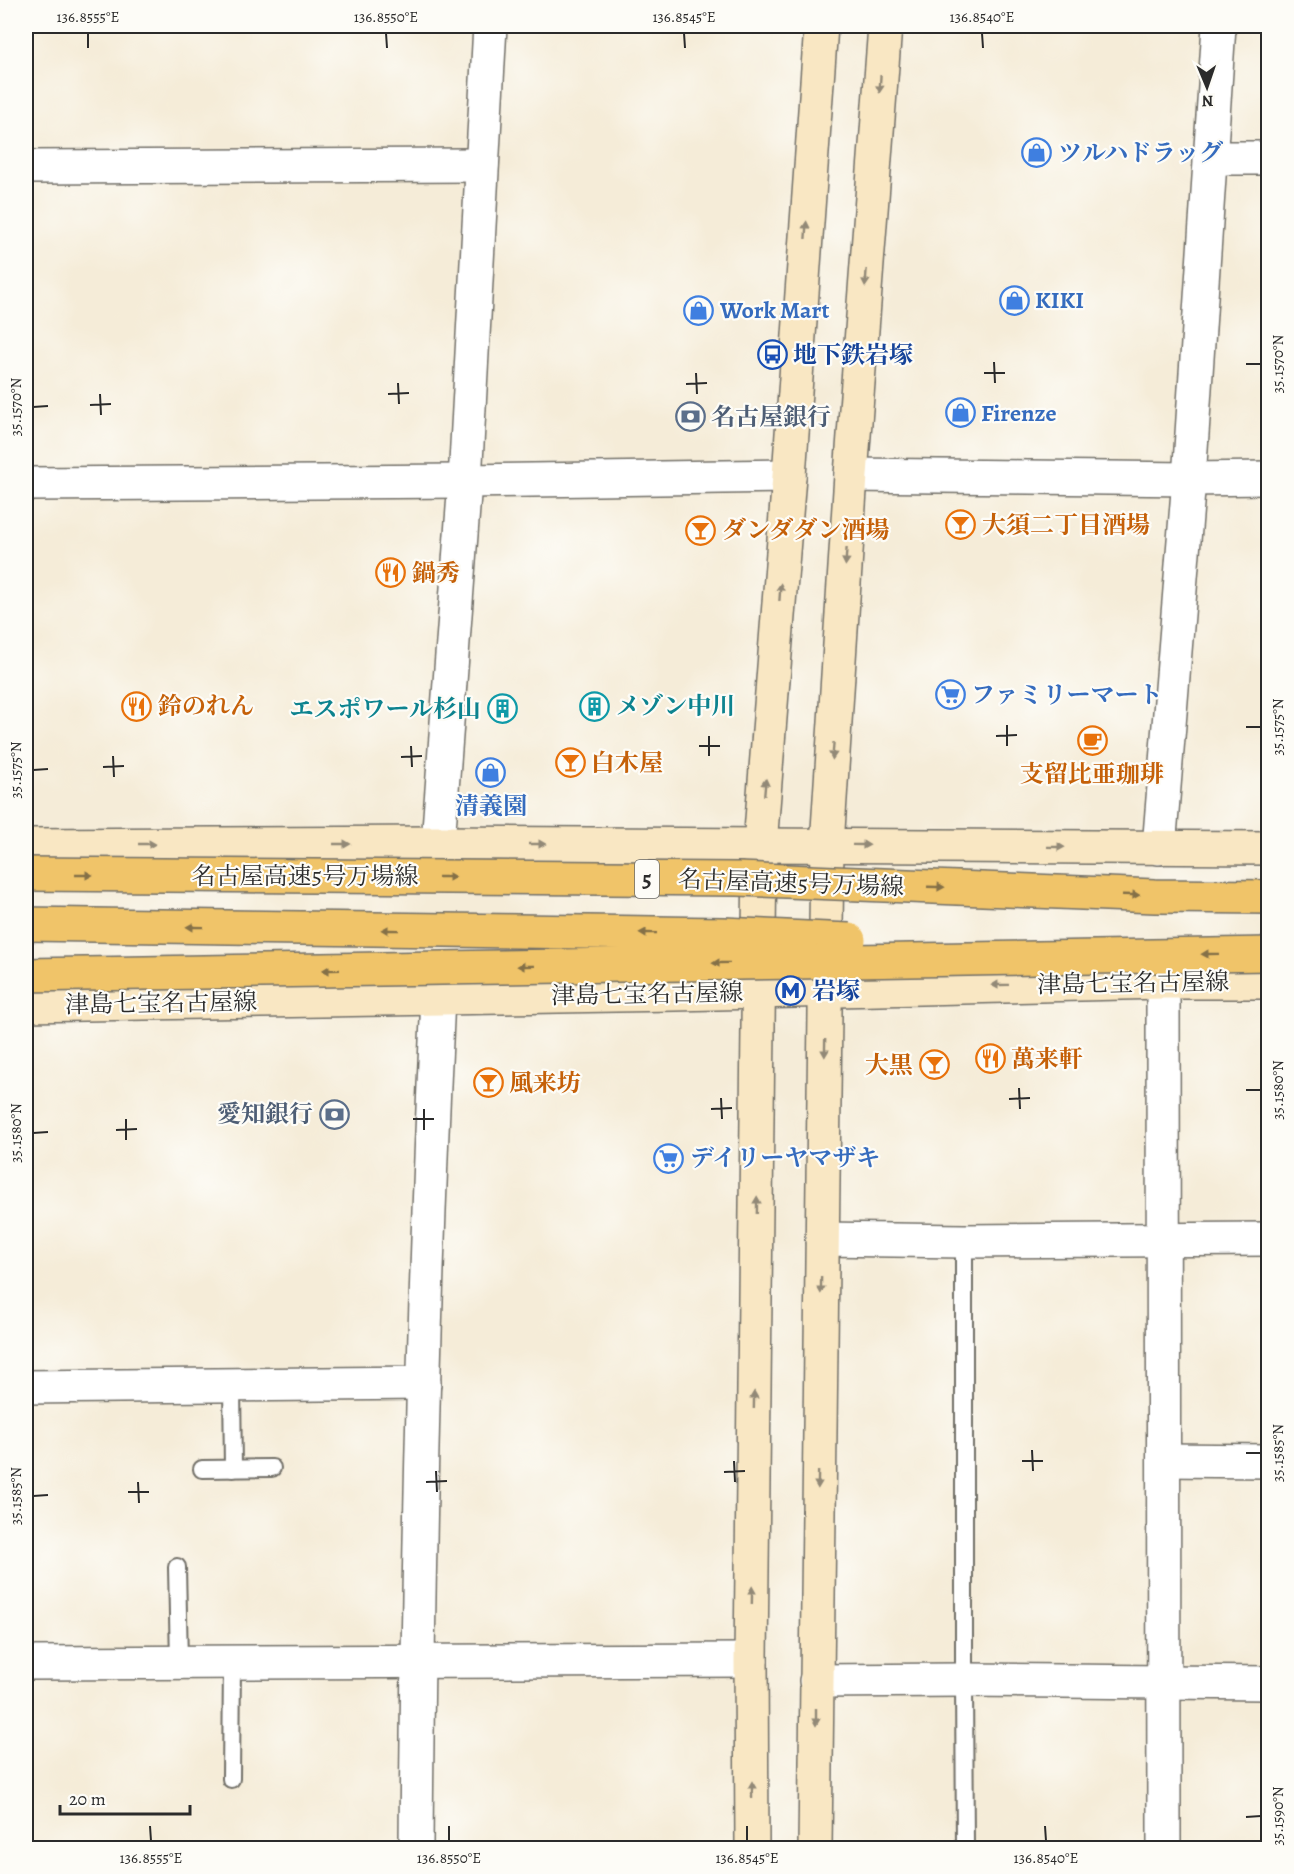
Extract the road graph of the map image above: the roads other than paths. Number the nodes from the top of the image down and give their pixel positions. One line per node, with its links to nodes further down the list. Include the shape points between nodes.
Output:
1 (490, 26): 7 (street)
2 (820, 26): 10 (street, one-way to 2)
3 (885, 26): 9 (street, one-way to 9)
4 (1220, 26): 5 (street)
5 (1210, 158): 6 (street); 12 (street)
6 (1269, 158)
7 (482, 165): 8 (street); 13 (street)
8 (26, 167)
9 (851, 475): 12 (street); 18 (street, one-way to 18)
10 (789, 476): 13 (street); 17 (street, one-way to 10)
11 (1269, 478): 12 (street)
12 (1189, 479): 19 (street)
13 (465, 481): 14 (street); 15 (street)
14 (26, 484)
15 (438, 843): 16 (street, one-way to 15); 17 (street, one-way to 17)
16 (26, 845)
17 (760, 845): 18 (street); 29 (street)
18 (827, 845): 19 (street, one-way to 19); 28 (street)
19 (1159, 848): 20 (street)
20 (1269, 848)
21 (26, 874): 22 (highway, 名古屋高速5号万場線 / 5, one-way to 22, bridge, via 738,879)
22 (1269, 897)
23 (26, 924): 25 (highway, one-way to 23, bridge, via 724,934)
24 (1269, 954): 25 (highway, one-way to 25, bridge)
25 (1155, 969): 26 (highway, one-way to 26, bridge); 27 (street, 津島七宝名古屋線); 28 (street, 津島七宝名古屋線, one-way to 28); 33 (street)
26 (26, 975)
27 (1269, 981)
28 (826, 990): 29 (street, 津島七宝名古屋線); 32 (street, one-way to 32)
29 (759, 992): 30 (street, 津島七宝名古屋線); 45 (street, one-way to 29)
30 (438, 999): 31 (street, 津島七宝名古屋線); 36 (street)
31 (26, 1005)
32 (822, 1239): 35 (street); 51 (street, one-way to 51)
33 (1164, 1239): 34 (street); 35 (street); 39 (street)
34 (1269, 1239)
35 (964, 1241): 50 (lane)
36 (424, 1383): 37 (street); 46 (street)
37 (232, 1385): 38 (street); 41 (lane)
38 (26, 1387)
39 (1164, 1460): 40 (street); 52 (street)
40 (1269, 1461)
41 (233, 1468): 42 (lane); 43 (lane)
42 (272, 1468)
43 (202, 1469)
44 (177, 1567): 47 (lane)
45 (751, 1660): 46 (street); 56 (street, one-way to 45)
46 (417, 1661): 48 (street); 55 (street)
47 (179, 1662): 48 (street); 49 (street)
48 (232, 1662): 54 (lane)
49 (26, 1663)
50 (964, 1680): 51 (street); 52 (street); 58 (lane)
51 (816, 1681): 57 (street, one-way to 57)
52 (1164, 1682): 53 (street); 59 (street)
53 (1269, 1683)
54 (231, 1779)
55 (416, 1848)
56 (752, 1848)
57 (815, 1848)
58 (965, 1848)
59 (1164, 1848)

